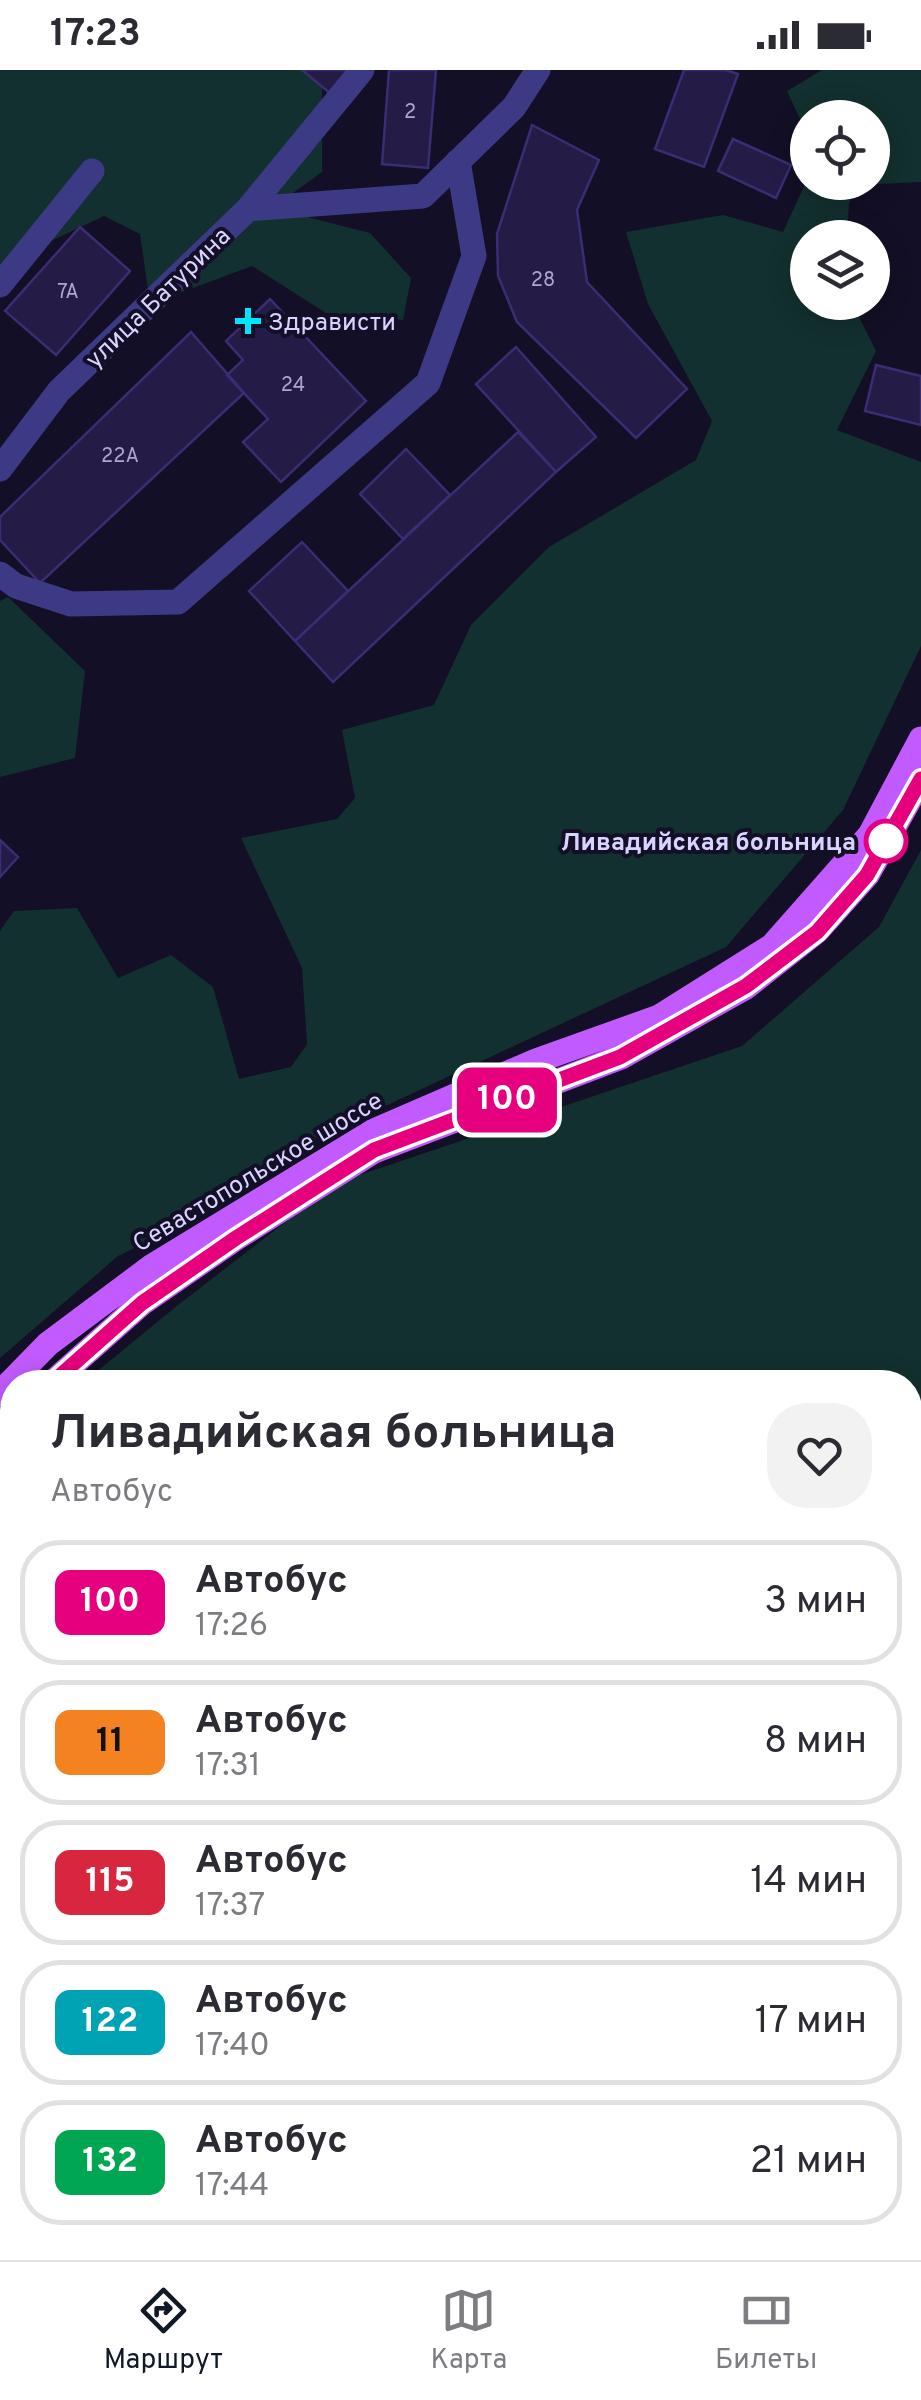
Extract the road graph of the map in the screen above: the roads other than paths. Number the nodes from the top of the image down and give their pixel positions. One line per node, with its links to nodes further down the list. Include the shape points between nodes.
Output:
1 (362, 70): 5 (street)
2 (538, 70): 3 (street, улица Батурина, via 514,107)
3 (458, 161): 5 (street, улица Батурина, via 423,196); 8 (street, via 474,256 428,383 178,602 72,604)
4 (92, 171): 6 (street)
5 (248, 210): 7 (street, улица Батурина, via 59,391)
6 (0, 285)
7 (0, 470)
8 (0, 574)
9 (921, 739): 11 (main road, Севастопольское шоссе, via 870,835 772,946 659,1017 374,1130 151,1268)
10 (921, 779): 12 (main road, via 867,875 817,932 746,986 620,1057 374,1150 142,1303)
11 (23, 1370)
12 (66, 1370)

